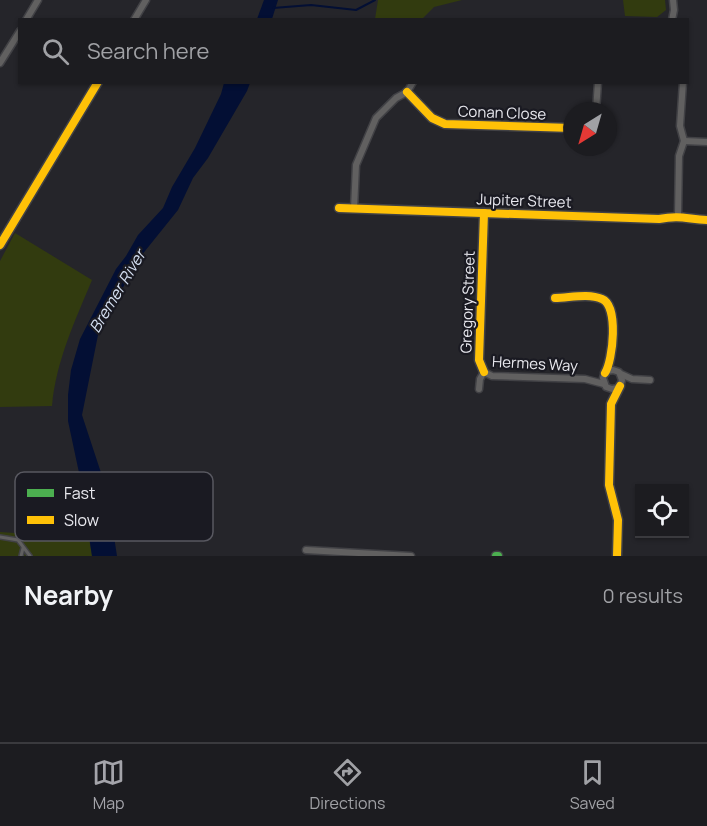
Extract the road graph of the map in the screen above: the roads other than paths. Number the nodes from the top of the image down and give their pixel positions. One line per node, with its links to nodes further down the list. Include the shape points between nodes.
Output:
1 (38, 0): 4 (street)
2 (146, 0): 5 (street)
3 (673, 0): 6 (street)
4 (27, 18)
5 (135, 18)
6 (672, 18)
7 (18, 34): 8 (street)
8 (0, 63)
9 (97, 84): 23 (street)
10 (412, 84): 13 (street)
11 (598, 84): 14 (street)
12 (683, 84): 16 (street, via 680,126)
13 (407, 92): 15 (street, Conan Close, via 432,118 445,124); 19 (street, via 376,118 356,165)
14 (597, 102)
15 (563, 128)
16 (684, 141): 17 (street); 21 (street)
17 (707, 142)
18 (339, 208): 19 (street, Jupiter Street)
19 (354, 209): 20 (street, Jupiter Street)
20 (484, 213): 21 (street, Jupiter Street, via 658,219); 25 (street, Gregory Street, via 479,360)
21 (678, 215): 22 (street, Jupiter Street)
22 (707, 220)
23 (0, 245)
24 (555, 298): 26 (street, via 608,302 613,312)
25 (484, 372): 27 (street, Hermes Way, via 492,376); 32 (street, Gregory Street)
26 (612, 372): 27 (street, Hermes Way); 28 (street); 30 (street, via 603,378); 31 (street, via 622,380)
27 (585, 379): 30 (street, Hermes Way)
28 (638, 380): 29 (street); 31 (street)
29 (650, 380)
30 (605, 386): 31 (street); 33 (street)
31 (619, 387): 33 (street)
32 (479, 389)
33 (611, 404): 42 (street, via 609,485 618,520)
34 (0, 537): 35 (lane)
35 (15, 540)
36 (19, 541): 37 (lane)
37 (23, 548): 39 (lane); 40 (lane)
38 (306, 550): 41 (street)
39 (21, 556)
40 (30, 556)
41 (411, 556)
42 (617, 556)

